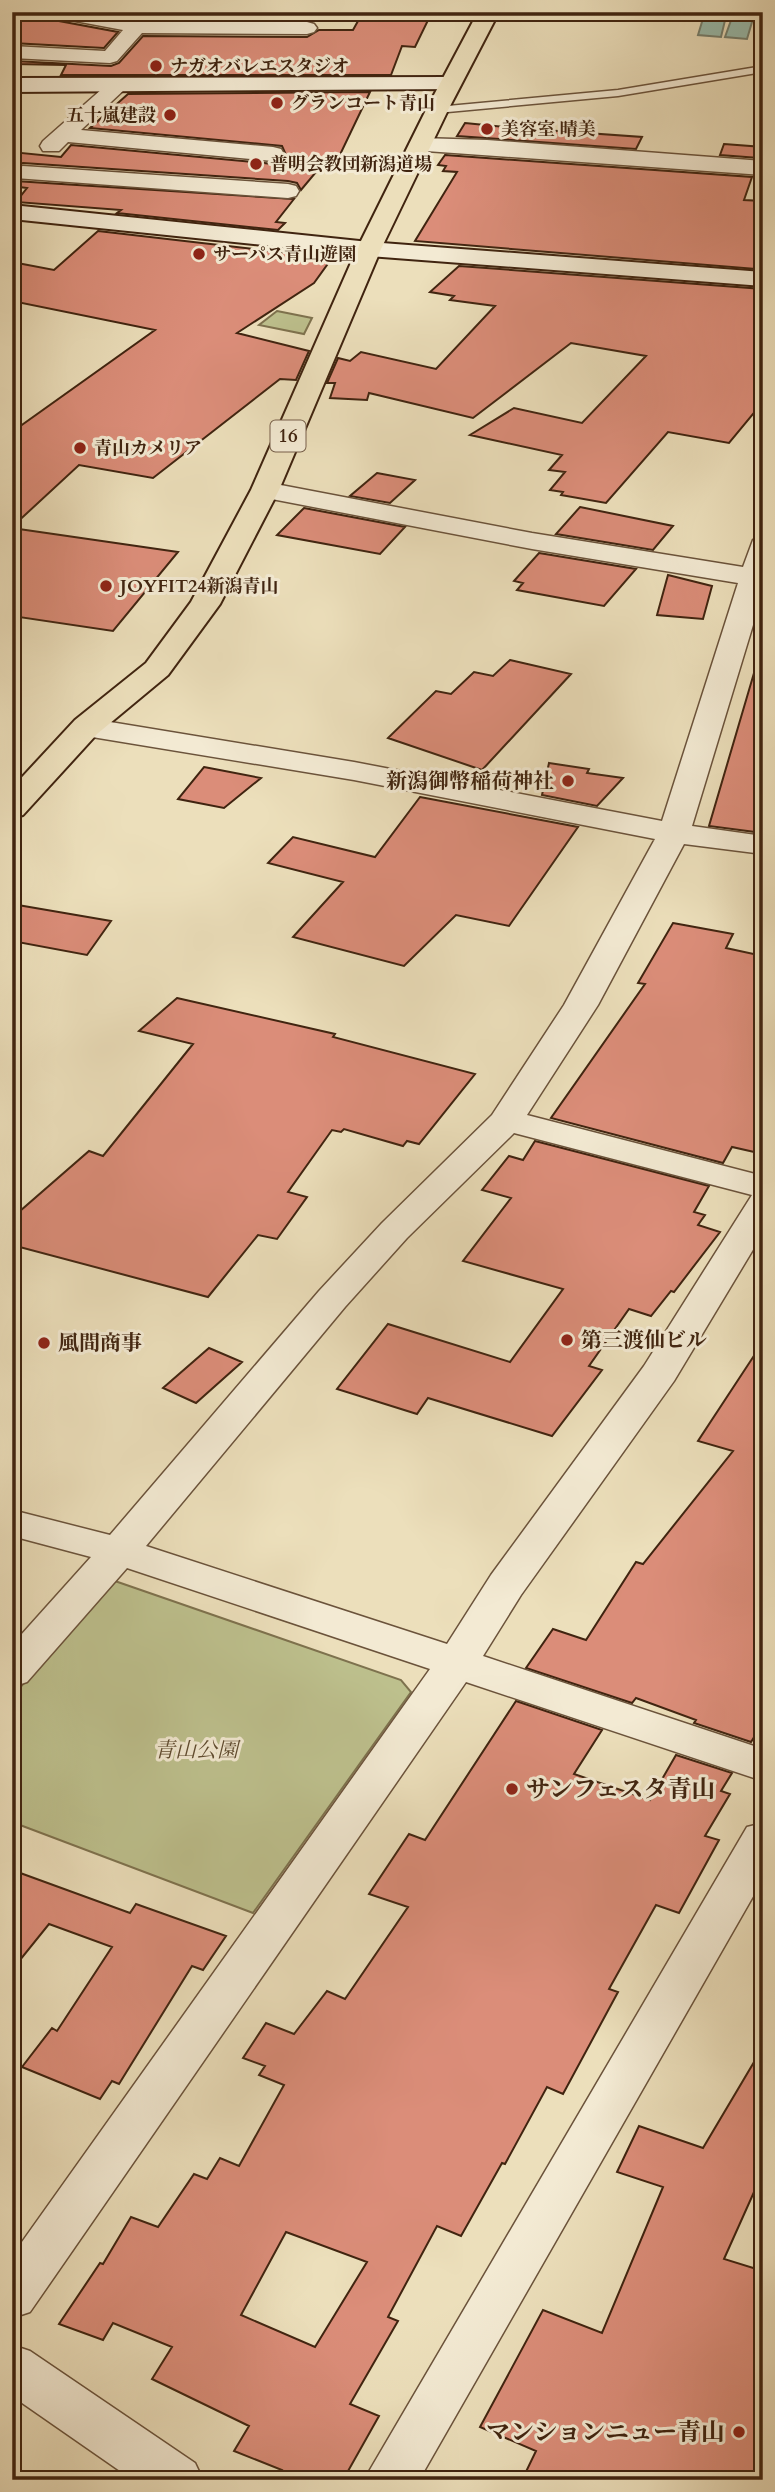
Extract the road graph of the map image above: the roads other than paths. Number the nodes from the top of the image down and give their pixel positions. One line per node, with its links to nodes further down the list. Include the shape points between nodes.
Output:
1 (59, 12): 3 (street)
2 (489, 12): 7 (main road, 16)
3 (143, 19): 4 (street); 5 (street, via 110,57)
4 (307, 28)
5 (12, 52)
6 (763, 69): 10 (lane, via 618,93)
7 (450, 84): 9 (street); 10 (main road, 16)
8 (12, 85): 9 (street)
9 (118, 85): 11 (street)
10 (436, 110): 12 (main road, 16)
11 (64, 135): 13 (street); 15 (street)
12 (420, 145): 14 (street); 18 (main road, 16)
13 (273, 154)
14 (763, 168)
15 (18, 178): 16 (street)
16 (288, 191)
17 (12, 212): 18 (street)
18 (369, 249): 19 (street); 20 (main road, 16)
19 (763, 279)
20 (265, 490): 22 (street); 23 (main road, 16, via 205,604 157,669)
21 (763, 546): 22 (street)
22 (752, 577): 25 (street)
23 (86, 727): 24 (main road, 16); 25 (street)
24 (12, 808)
25 (674, 833): 26 (street); 27 (street, via 582,1005)
26 (763, 845)
27 (508, 1120): 28 (street); 31 (street, via 380,1247)
28 (763, 1187)
29 (763, 1203): 32 (street, via 660,1372 506,1585)
30 (12, 1523): 31 (street)
31 (118, 1551): 32 (street); 33 (street)
32 (457, 1663): 34 (street); 36 (street)
33 (12, 1672)
34 (763, 1765)
35 (763, 1839): 39 (street)
36 (12, 2297)
37 (15, 2375): 38 (street)
38 (176, 2480)
39 (391, 2480)

